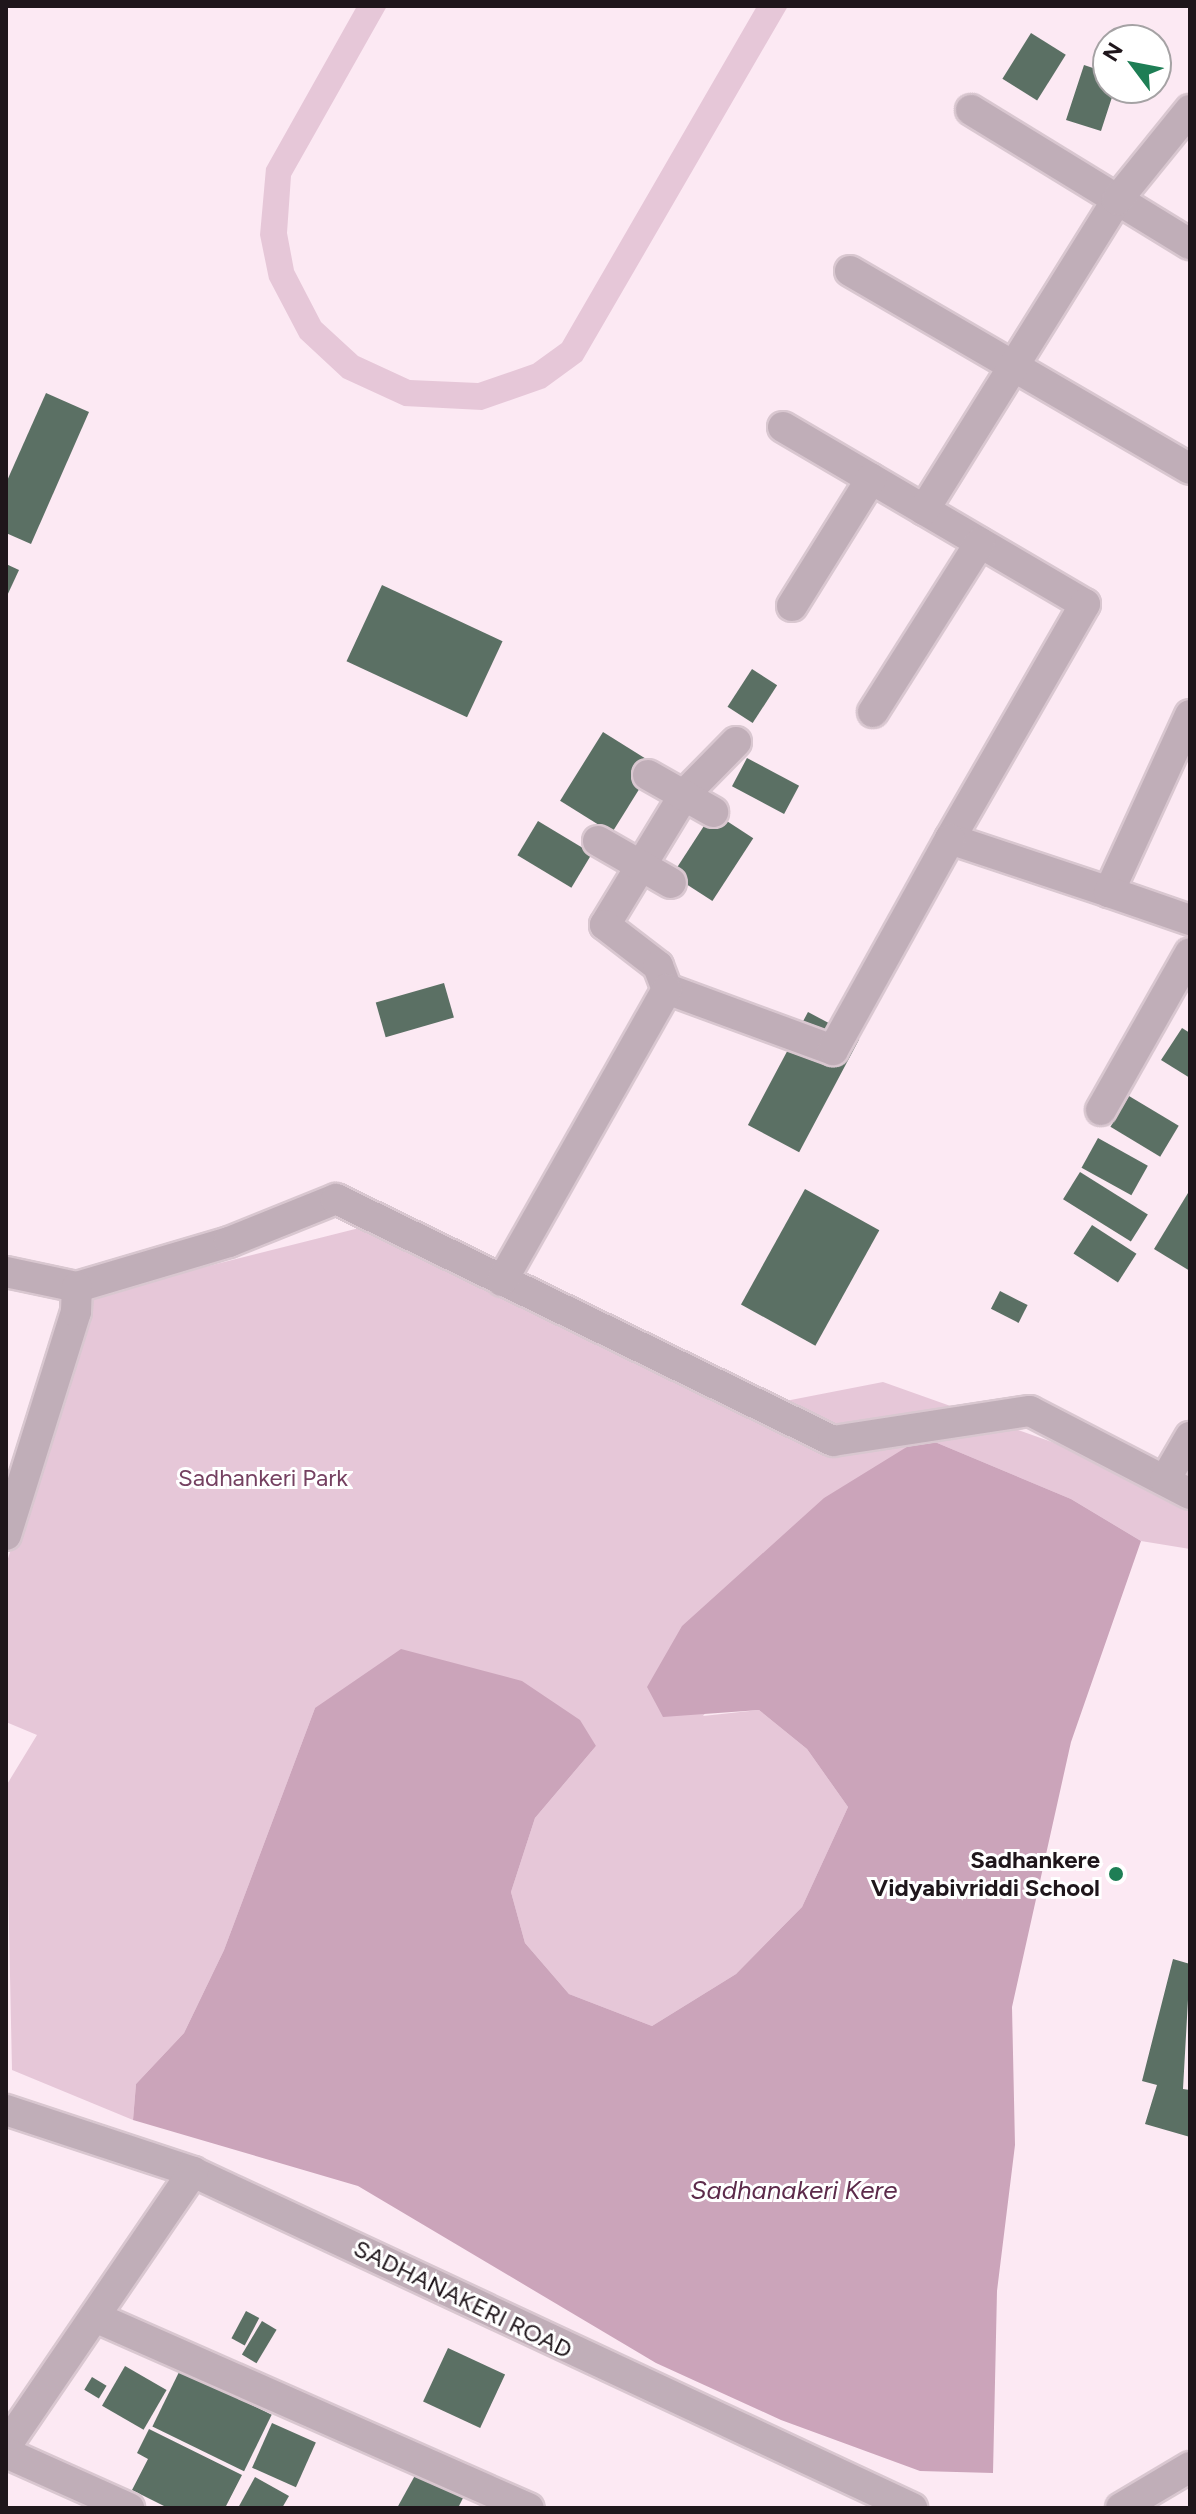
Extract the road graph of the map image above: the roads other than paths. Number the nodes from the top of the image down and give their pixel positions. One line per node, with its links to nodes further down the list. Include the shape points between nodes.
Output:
1 (971, 110): 3 (street)
2 (1190, 110): 3 (street)
3 (1117, 200): 4 (street); 6 (street)
4 (1190, 244)
5 (850, 271): 6 (street)
6 (1013, 366): 8 (street); 10 (street)
7 (783, 427): 9 (street)
8 (1190, 469)
9 (871, 479): 10 (street); 12 (street)
10 (924, 510): 11 (street)
11 (980, 543): 13 (street); 19 (street, via 1085,604)
12 (792, 606)
13 (873, 712)
14 (1190, 715): 23 (street)
15 (736, 742): 17 (street)
16 (648, 775): 17 (street)
17 (684, 795): 18 (street); 21 (street)
18 (713, 812)
19 (950, 839): 23 (street); 26 (street, via 833,1050)
20 (598, 841): 21 (street)
21 (641, 866): 22 (street); 26 (street, via 605,925 658,966)
22 (671, 883)
23 (1109, 892): 24 (street)
24 (1190, 920)
25 (1190, 953): 27 (street)
26 (667, 989): 29 (street)
27 (1101, 1110)
28 (6, 1272): 30 (street)
29 (502, 1281): 30 (street, via 336,1199 229,1242); 32 (street, via 833,1441 1030,1411)
30 (77, 1287): 33 (street, via 76,1312)
31 (1190, 1437): 32 (street)
32 (1177, 1487)
33 (6, 1535)
34 (6, 2110): 35 (street, SADHANAKERI ROAD)
35 (193, 2172): 36 (street); 42 (street, SADHANAKERI ROAD)
36 (95, 2317): 37 (street); 41 (street)
37 (6, 2446)
38 (6, 2453): 40 (street)
39 (1190, 2467): 43 (street)
40 (129, 2508)
41 (529, 2508)
42 (912, 2508)
43 (1121, 2508)

